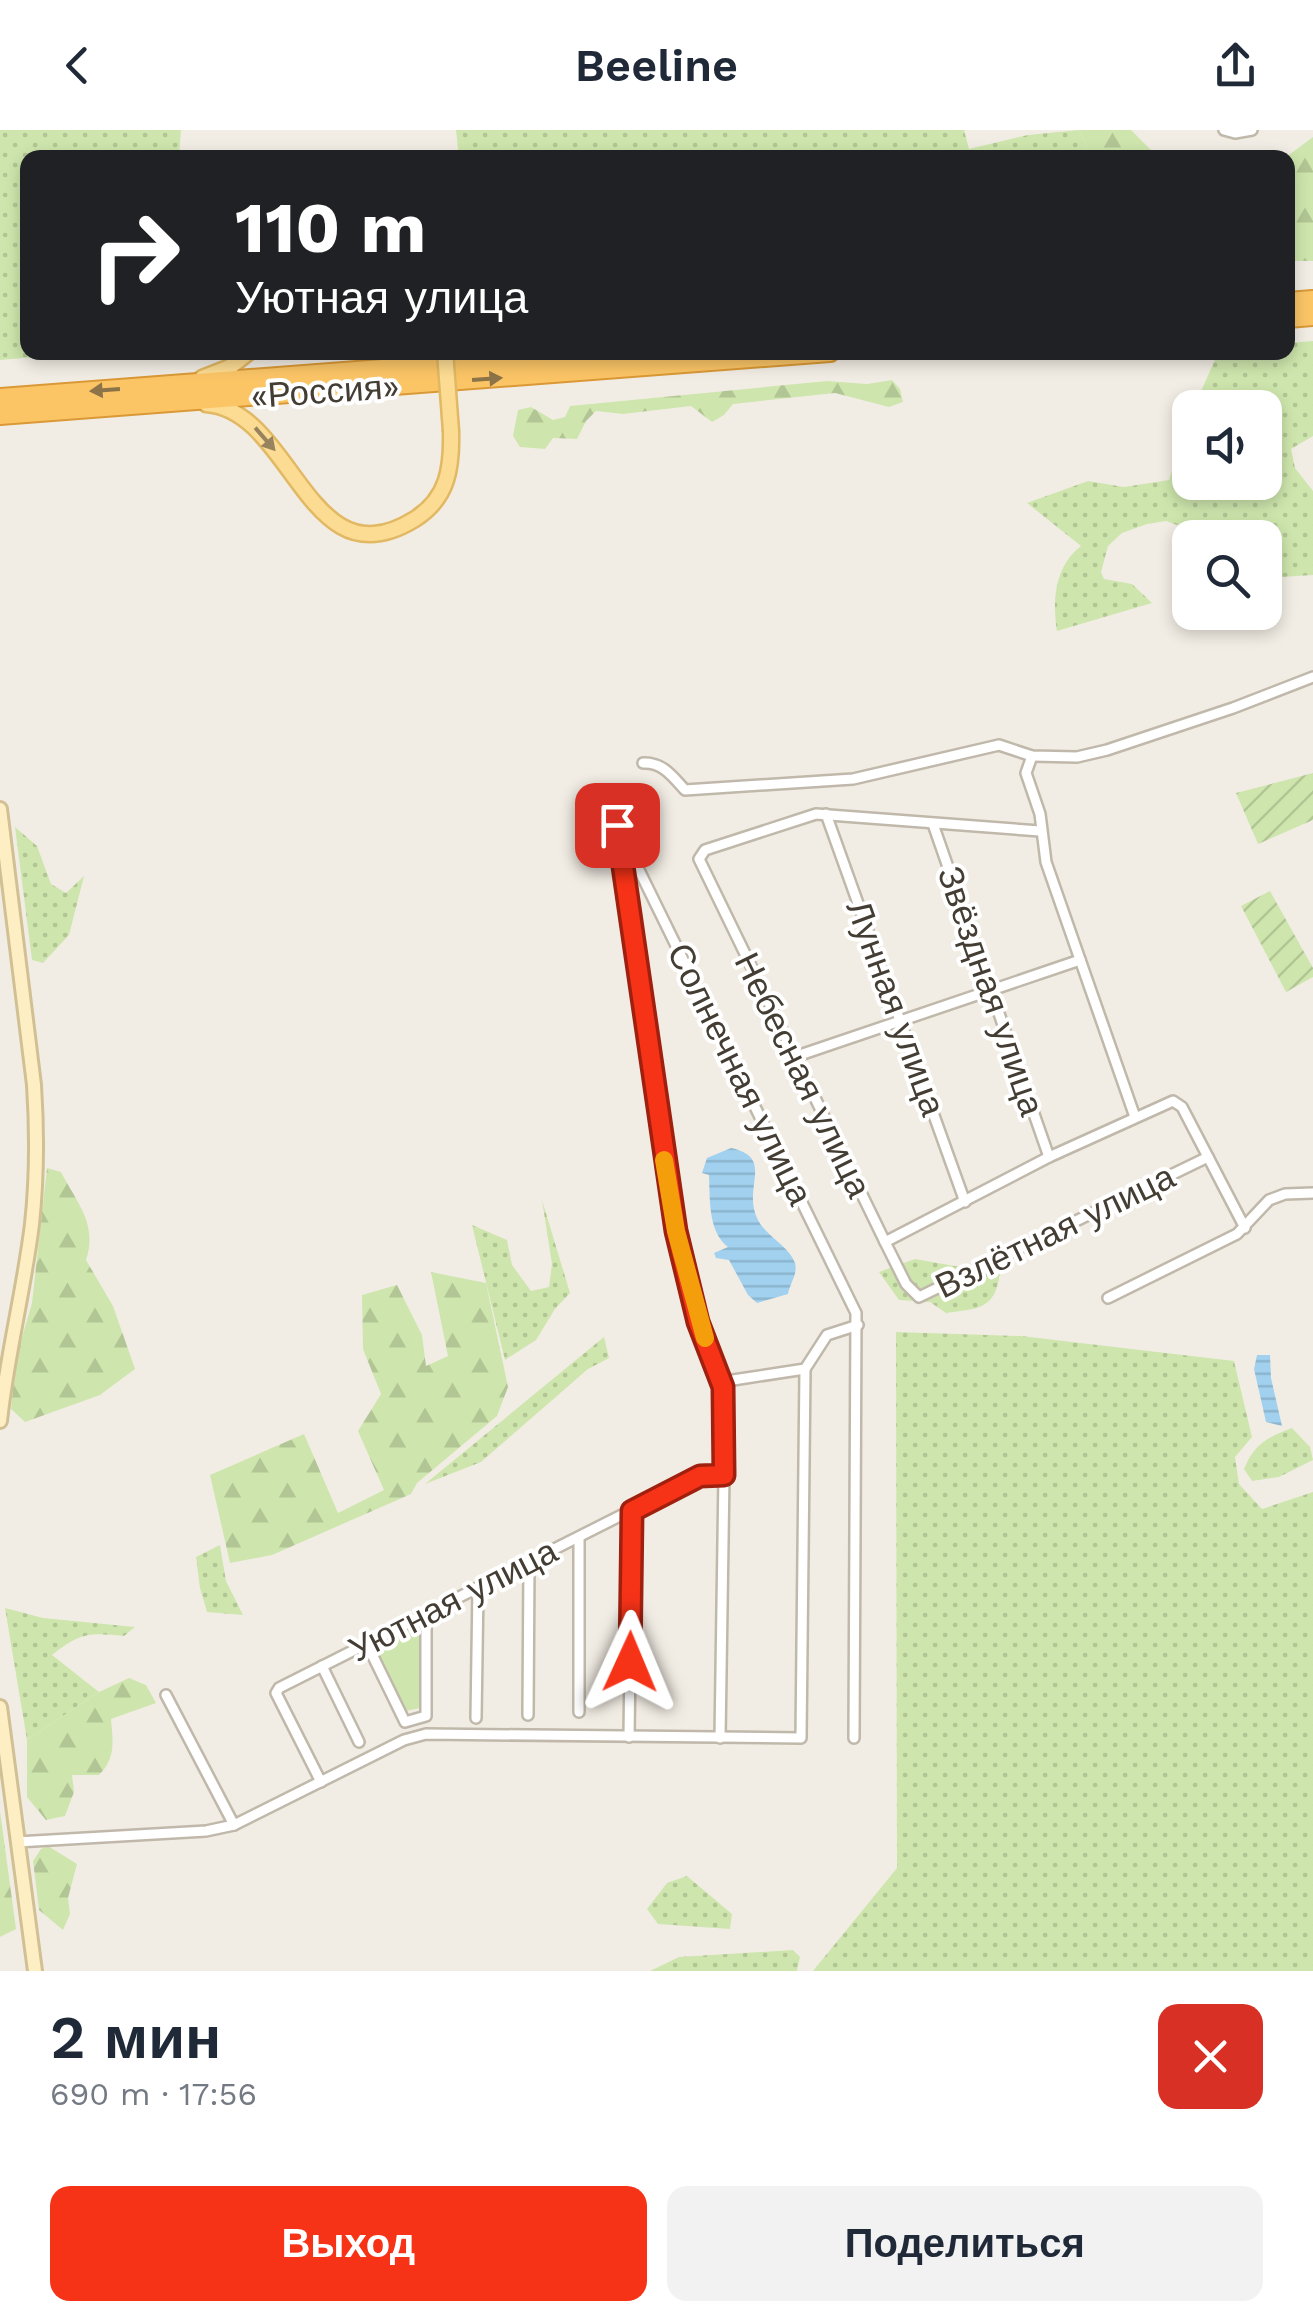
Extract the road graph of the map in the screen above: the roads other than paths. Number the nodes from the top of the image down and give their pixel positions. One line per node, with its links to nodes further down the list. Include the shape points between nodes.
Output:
1 (1224, 130): 2 (street)
2 (1252, 130)
3 (237, 360): 7 (main road)
4 (446, 360): 7 (main road, one-way to 4, bridge, via 247,420 323,515 368,532 398,528 431,507 450,476)
5 (523, 360): 7 (highway, «Россия»)
6 (703, 360): 7 (highway, «Россия», one-way to 6)
7 (178, 393): 8 (highway, «Россия», one-way to 8); 9 (highway, «Россия»)
8 (0, 398)
9 (0, 415)
10 (1313, 676): 11 (street, via 1108,750)
11 (1032, 756): 12 (street, via 1000,745 853,779 685,790 667,770); 16 (street, via 1026,772)
12 (643, 763)
13 (0, 809): 33 (main road, via 36,1129 32,1228)
14 (826, 814): 15 (street); 19 (street, Лунная улица); 20 (street, Небесная улица, via 705,850 699,859)
15 (932, 824): 16 (street); 18 (street, Звёздная улица)
16 (1040, 832): 17 (street)
17 (1080, 960): 18 (street); 21 (street)
18 (990, 991): 19 (street); 22 (street, Звёздная улица)
19 (902, 1022): 20 (street); 25 (street, Лунная улица)
20 (794, 1057): 27 (street, Небесная улица)
21 (1135, 1116): 22 (street); 23 (street, via 1178,1102)
22 (1050, 1157): 25 (street)
23 (1208, 1158): 26 (street); 28 (street, Взлётная улица, via 929,1294 919,1297)
24 (1313, 1193): 26 (street, via 1269,1200)
25 (965, 1202): 27 (street)
26 (1245, 1228): 29 (street)
27 (884, 1242): 28 (street, Небесная улица)
28 (906, 1284)
29 (1108, 1298)
30 (858, 1325): 31 (street, via 827,1335); 32 (street, Солнечная улица, via 617,825 676,1231 698,1322); 49 (street)
31 (804, 1369): 32 (street); 48 (street, via 801,1738)
32 (723, 1387): 34 (street)
33 (0, 1422)
34 (724, 1475): 35 (street, Уютная улица, via 700,1476); 48 (street)
35 (632, 1511): 36 (street, Уютная улица); 47 (street)
36 (579, 1538): 37 (street, Уютная улица); 44 (street)
37 (529, 1562): 38 (street, Уютная улица); 45 (street)
38 (478, 1588): 39 (street, Уютная улица); 46 (street)
39 (426, 1614): 40 (street, Уютная улица); 40 (street, via 426,1716 405,1722)
40 (367, 1644): 41 (street, Уютная улица)
41 (322, 1666): 50 (street); 51 (street, Уютная улица, via 276,1692)
42 (166, 1695): 52 (street)
43 (0, 1707): 53 (main road)
44 (579, 1712)
45 (528, 1715)
46 (476, 1718)
47 (629, 1737): 48 (street); 51 (street, via 426,1734)
48 (720, 1738)
49 (854, 1738)
50 (359, 1742)
51 (321, 1782): 52 (street)
52 (234, 1825): 53 (street)
53 (17, 1842): 54 (main road)
54 (34, 1971)

